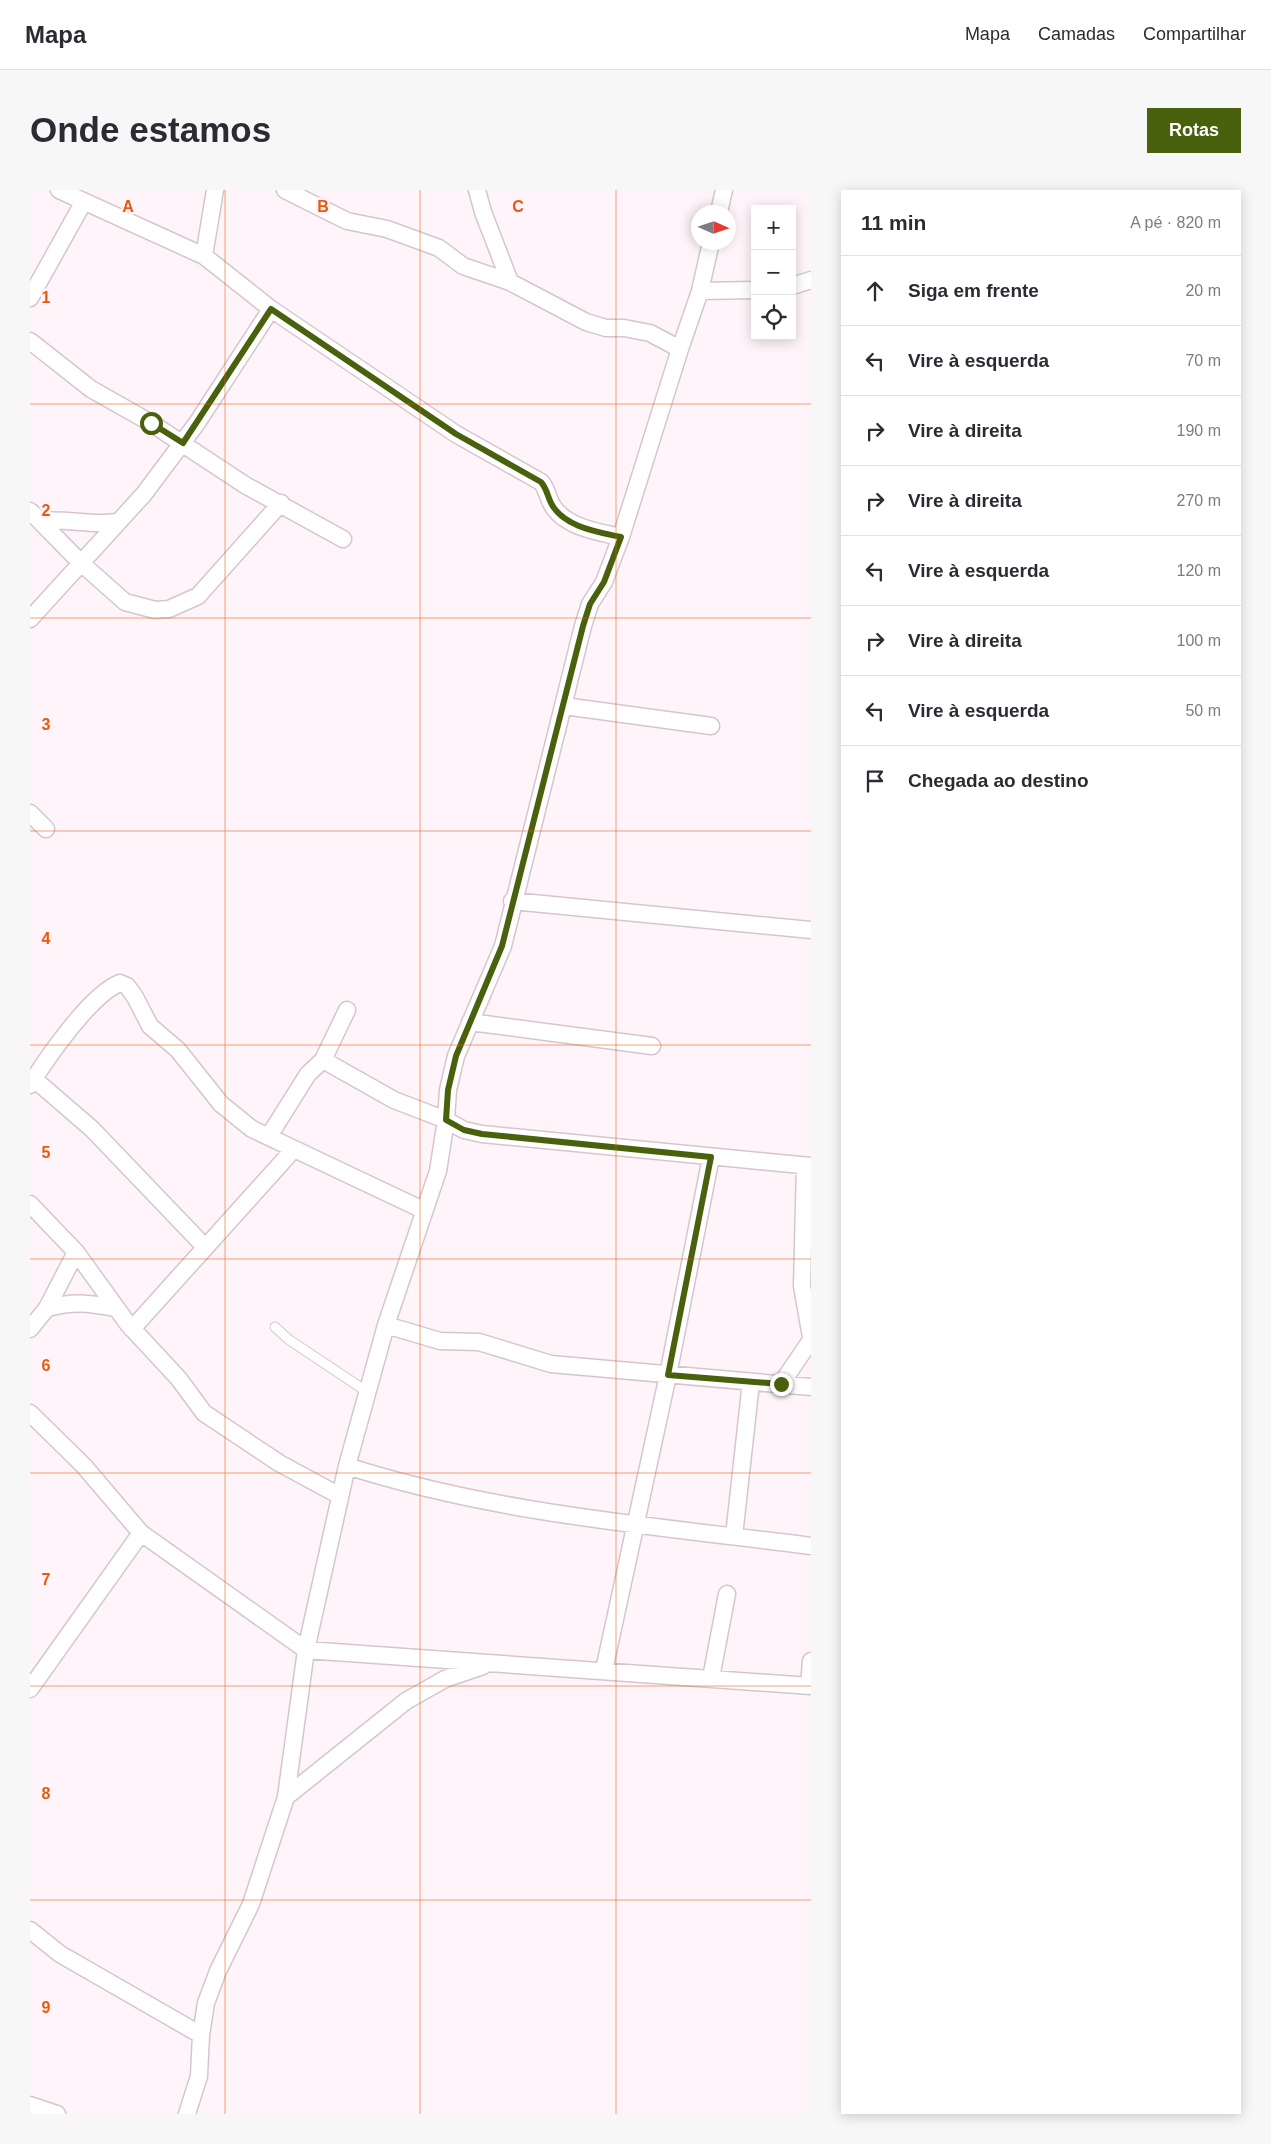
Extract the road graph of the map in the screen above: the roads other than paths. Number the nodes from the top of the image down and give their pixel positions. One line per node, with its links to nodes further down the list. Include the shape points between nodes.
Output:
1 (59, 190): 6 (street)
2 (215, 190): 9 (street)
3 (285, 190): 11 (street, via 348,222 412,237 439,248 463,266)
4 (477, 190): 11 (street)
5 (724, 190): 7 (street)
6 (82, 203): 9 (street); 15 (street)
7 (721, 205)
8 (710, 250): 14 (street)
9 (204, 256): 16 (street)
10 (811, 280): 12 (street)
11 (510, 282): 18 (street, via 586,322 606,328 650,333)
12 (796, 285)
13 (751, 290): 14 (street)
14 (700, 291): 18 (street)
15 (30, 298)
16 (271, 309): 19 (street); 23 (street, via 456,434 541,482 547,489 551,504 562,516 596,532)
17 (30, 342): 19 (street, via 91,389)
18 (680, 348): 23 (street)
19 (183, 443): 20 (street, via 245,485); 22 (street, via 144,494)
20 (281, 503): 24 (street); 25 (street, via 198,596 169,609 155,610 125,602)
21 (35, 516): 22 (street, via 99,525); 25 (street)
22 (117, 522): 25 (street)
23 (621, 537): 27 (street, via 604,582 590,604)
24 (343, 539)
25 (81, 563): 26 (street)
26 (30, 619)
27 (564, 706): 28 (street); 31 (street)
28 (711, 726)
29 (30, 812): 30 (street)
30 (46, 829)
31 (512, 901): 32 (street); 34 (street, via 502,946)
32 (811, 930)
33 (347, 1010): 36 (street)
34 (470, 1022): 35 (street); 38 (street, via 456,1056 448,1090)
35 (652, 1046)
36 (323, 1060): 38 (street, via 394,1100); 39 (street, via 308,1074)
37 (32, 1082): 39 (street, via 79,1018 120,983 127,986 135,997 150,1026 178,1050 221,1104 252,1129); 45 (street, via 92,1129)
38 (446, 1120): 41 (street, via 464,1130 482,1134); 44 (street, via 438,1171)
39 (269, 1136): 40 (street)
40 (294, 1149): 44 (street); 45 (street)
41 (711, 1157): 42 (street); 55 (street)
42 (808, 1166): 47 (street)
43 (30, 1204): 46 (street)
44 (424, 1210): 50 (street)
45 (206, 1247): 53 (street)
46 (76, 1252): 48 (street); 49 (street)
47 (806, 1286): 54 (street)
48 (47, 1308): 49 (street, via 86,1302); 52 (street)
49 (115, 1308): 53 (street)
50 (386, 1325): 55 (street, via 440,1341 479,1342 551,1364); 59 (street)
51 (275, 1327): 59 (lane)
52 (30, 1329)
53 (132, 1329): 62 (street, via 204,1413 279,1463)
54 (811, 1339): 57 (street)
55 (668, 1375): 56 (street); 63 (street)
56 (751, 1382): 57 (street); 65 (street)
57 (781, 1384): 58 (street)
58 (811, 1386)
59 (366, 1391): 61 (street)
60 (30, 1413): 64 (street, via 84,1466)
61 (346, 1466): 62 (street); 63 (street, via 400,1483)
62 (340, 1496): 68 (street)
63 (635, 1524): 65 (street); 71 (street)
64 (141, 1533): 68 (street); 74 (street)
65 (734, 1536): 66 (street)
66 (811, 1546)
67 (727, 1594): 72 (street)
68 (306, 1650): 70 (street); 75 (street)
69 (811, 1661): 73 (street)
70 (489, 1663): 71 (street); 75 (street, via 445,1679 406,1701)
71 (604, 1670): 72 (street)
72 (711, 1678): 73 (street)
73 (810, 1686)
74 (30, 1689)
75 (286, 1797): 77 (street, via 251,1904 206,2003)
76 (30, 1930): 77 (street, via 60,1954)
77 (200, 2035): 80 (street, via 199,2076)
78 (30, 2105): 79 (street)
79 (57, 2114)
80 (187, 2114)

